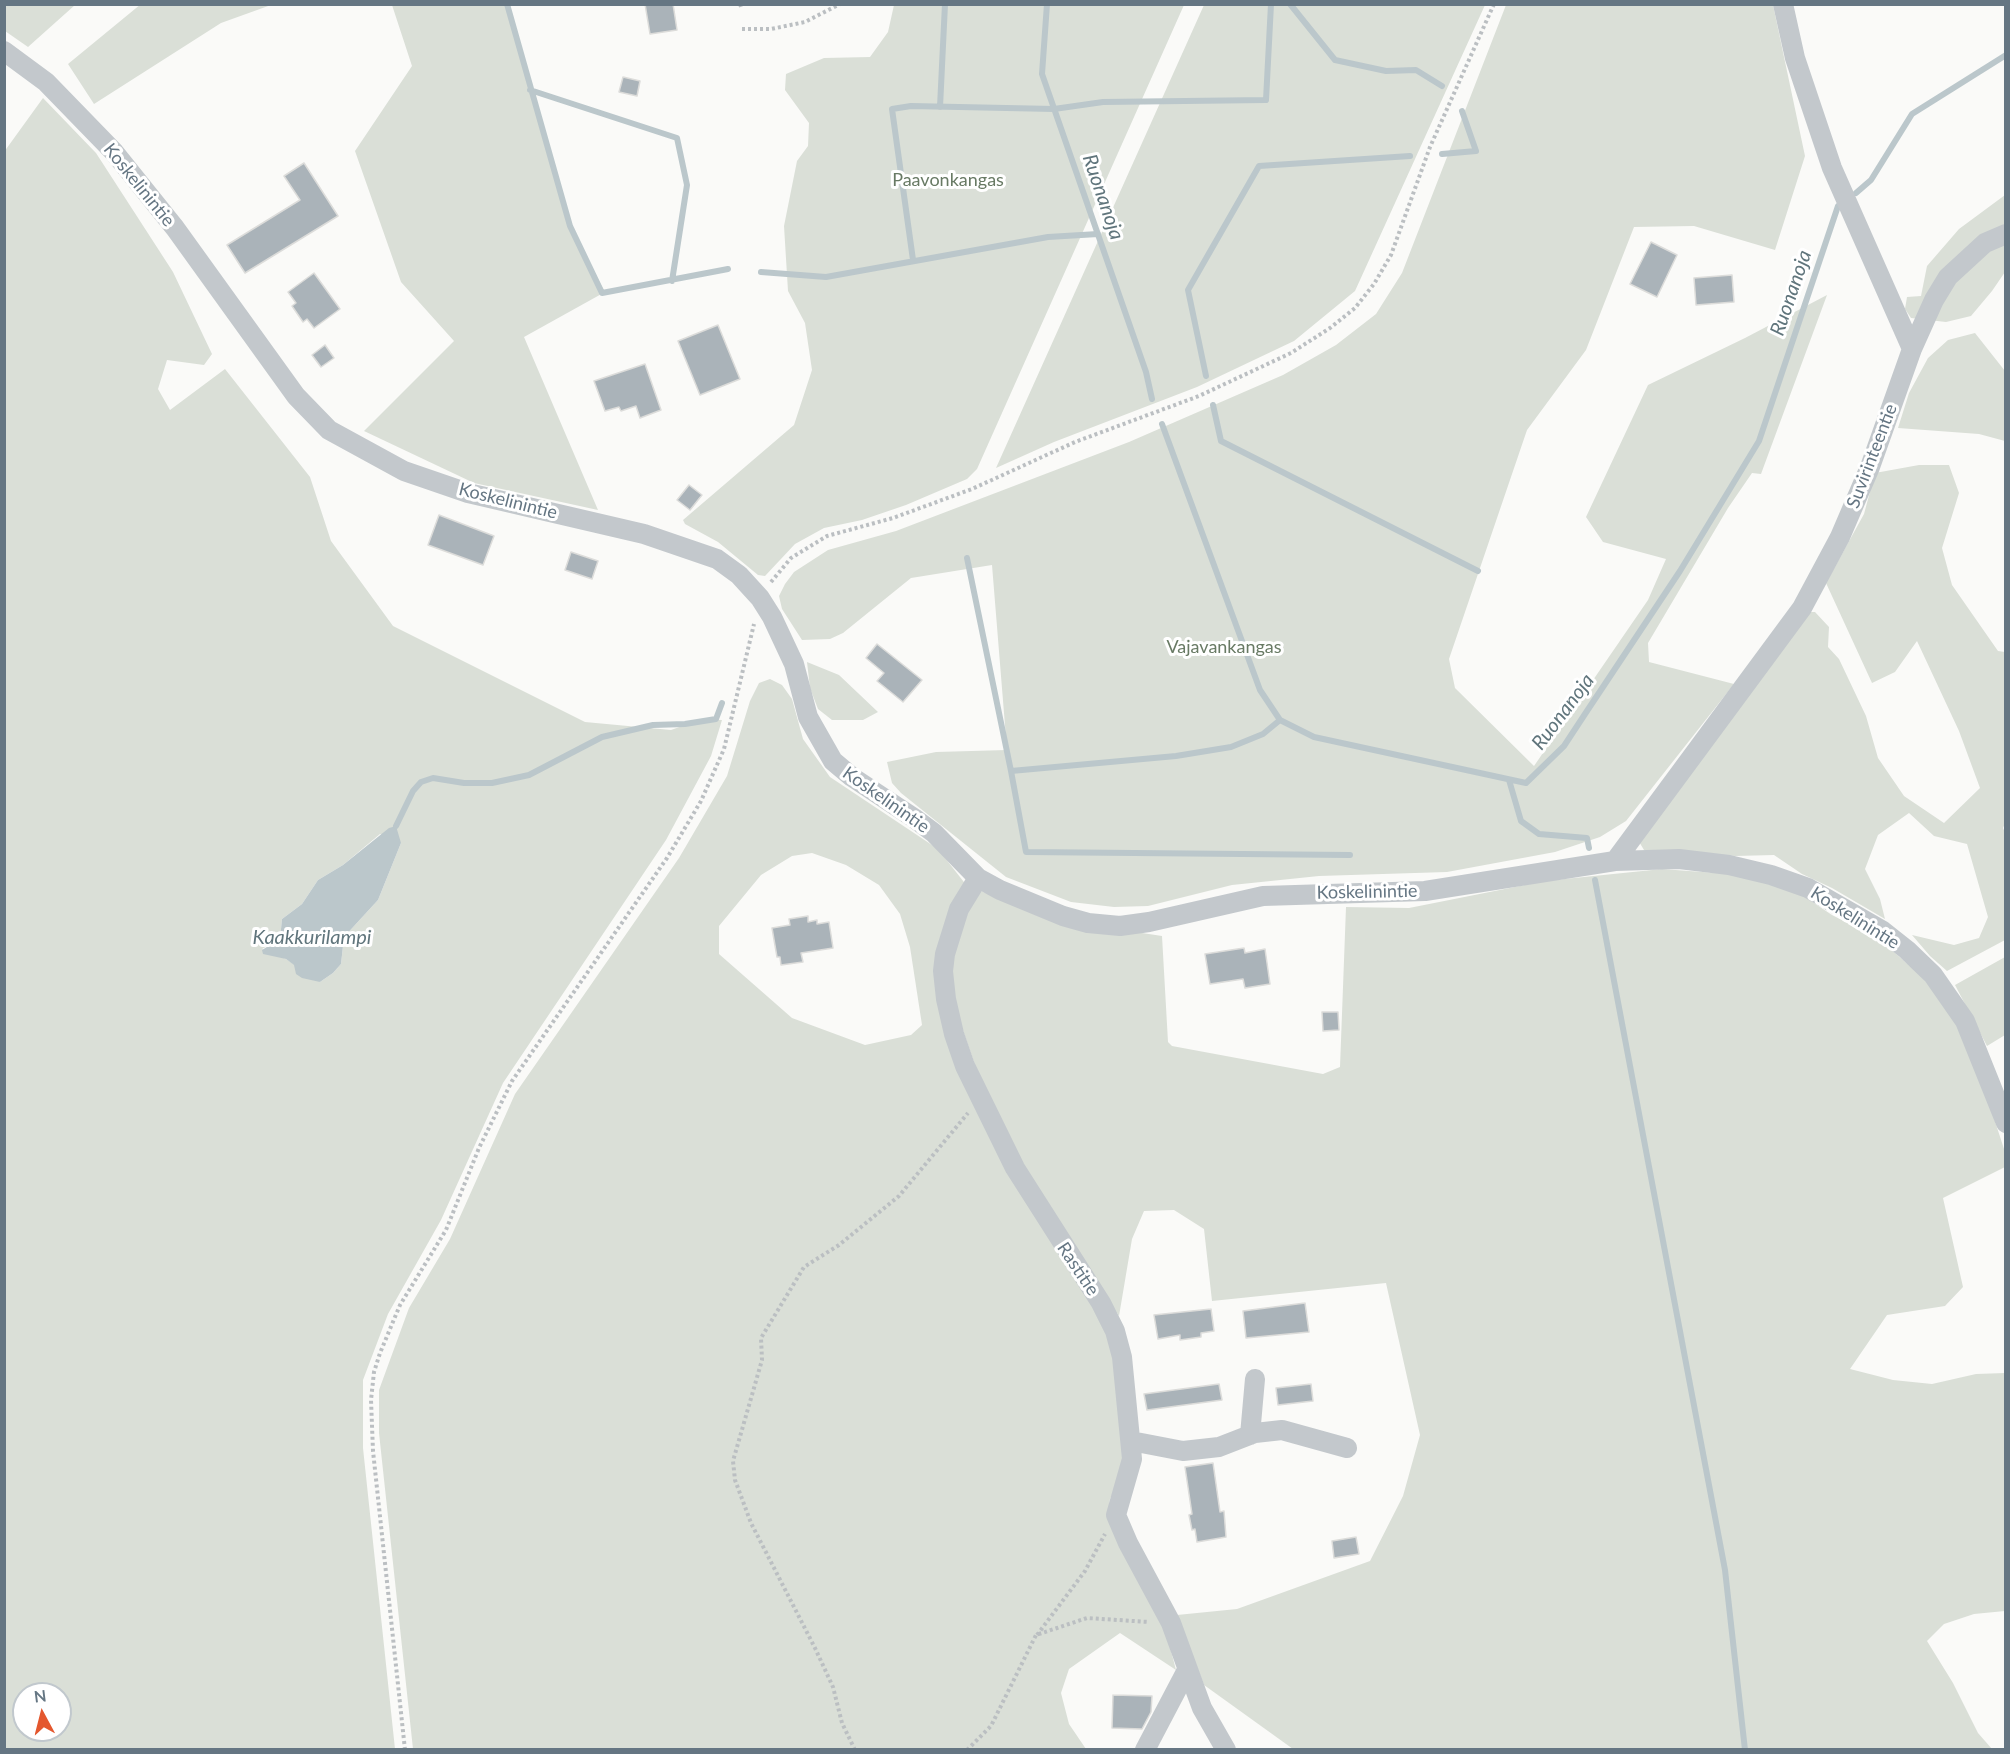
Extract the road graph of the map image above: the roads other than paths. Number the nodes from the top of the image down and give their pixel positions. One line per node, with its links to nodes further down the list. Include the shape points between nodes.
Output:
1 (1783, 4): 4 (street, via 1795,58 1832,168)
2 (4, 51): 6 (street, Koskelinintie, via 46,82 114,152 175,228 296,396 329,430 404,471 468,493 644,534 717,559 760,598 782,636 808,717 833,761 934,833)
3 (2006, 234): 4 (street, Suvirinteentie, via 1985,243 1948,277)
4 (1912, 350): 5 (street, Suvirinteentie, via 1870,467 1840,537 1802,608)
5 (1615, 861): 6 (street, Koskelinintie, via 1425,891 1263,896 1120,926 1063,916); 7 (street, Koskelinintie, via 1679,859 1772,874 1808,888 1883,931 1933,975 1965,1021)
6 (978, 878): 10 (street, Rastitie, via 950,932 943,971 954,1034 980,1098 1020,1177 1116,1331)
7 (2006, 1123)
8 (1255, 1379): 9 (street)
9 (1250, 1435): 10 (street, via 1219,1447 1184,1451); 11 (street, via 1282,1430)
10 (1131, 1441): 12 (street, Rastitie, via 1130,1471 1116,1515 1171,1623)
11 (1347, 1448)
12 (1187, 1670): 13 (street); 14 (street, via 1202,1708)
13 (1145, 1749)
14 (1226, 1749)

